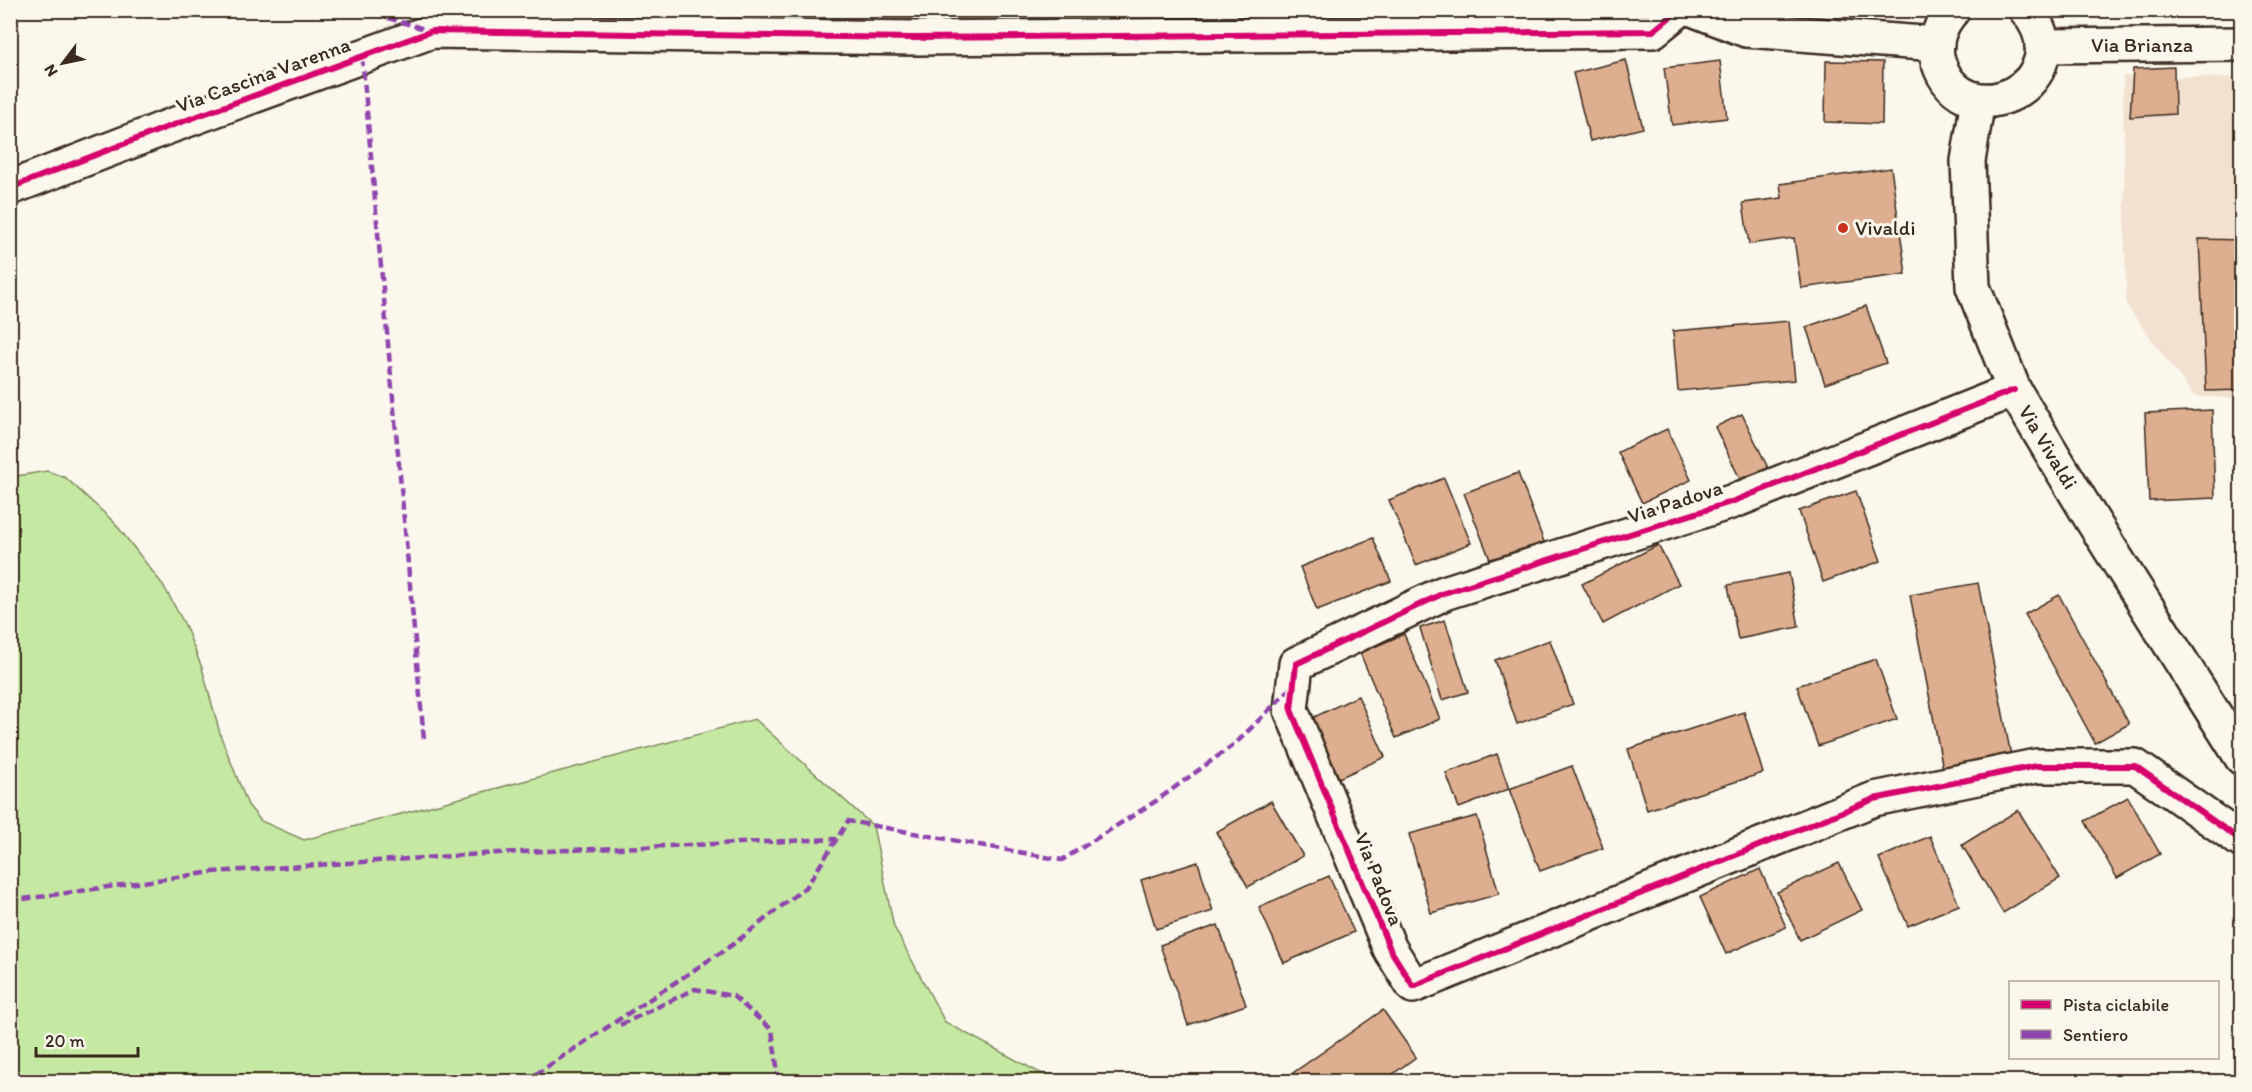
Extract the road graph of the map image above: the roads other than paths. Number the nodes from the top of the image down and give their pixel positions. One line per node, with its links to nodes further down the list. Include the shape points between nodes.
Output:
1 (1679, 10): 5 (street, Via Cascina Varenna, via 1653,31 938,38)
2 (1695, 10): 6 (street, via 1746,30)
3 (1953, 10): 6 (street, via 1940,29)
4 (2026, 10): 8 (street, via 2040,32)
5 (826, 24): 10 (street, Via Cascina Varenna, via 432,31)
6 (1936, 44): 9 (street, via 1937,59 1947,80 1964,95)
7 (2241, 44): 8 (street, Via Brianza)
8 (2042, 46): 9 (street, via 2041,60 2029,84 2006,98)
9 (1978, 100): 11 (street, Via Vivaldi, via 1968,161 1973,286)
10 (10, 188)
11 (2014, 390): 12 (street, Via Vivaldi); 13 (street, Via Padova, via 1734,501 1444,593 1296,664 1291,710 1390,949 1413,986 1874,799 2036,766 2136,766)
12 (2241, 758)
13 (2241, 841)

